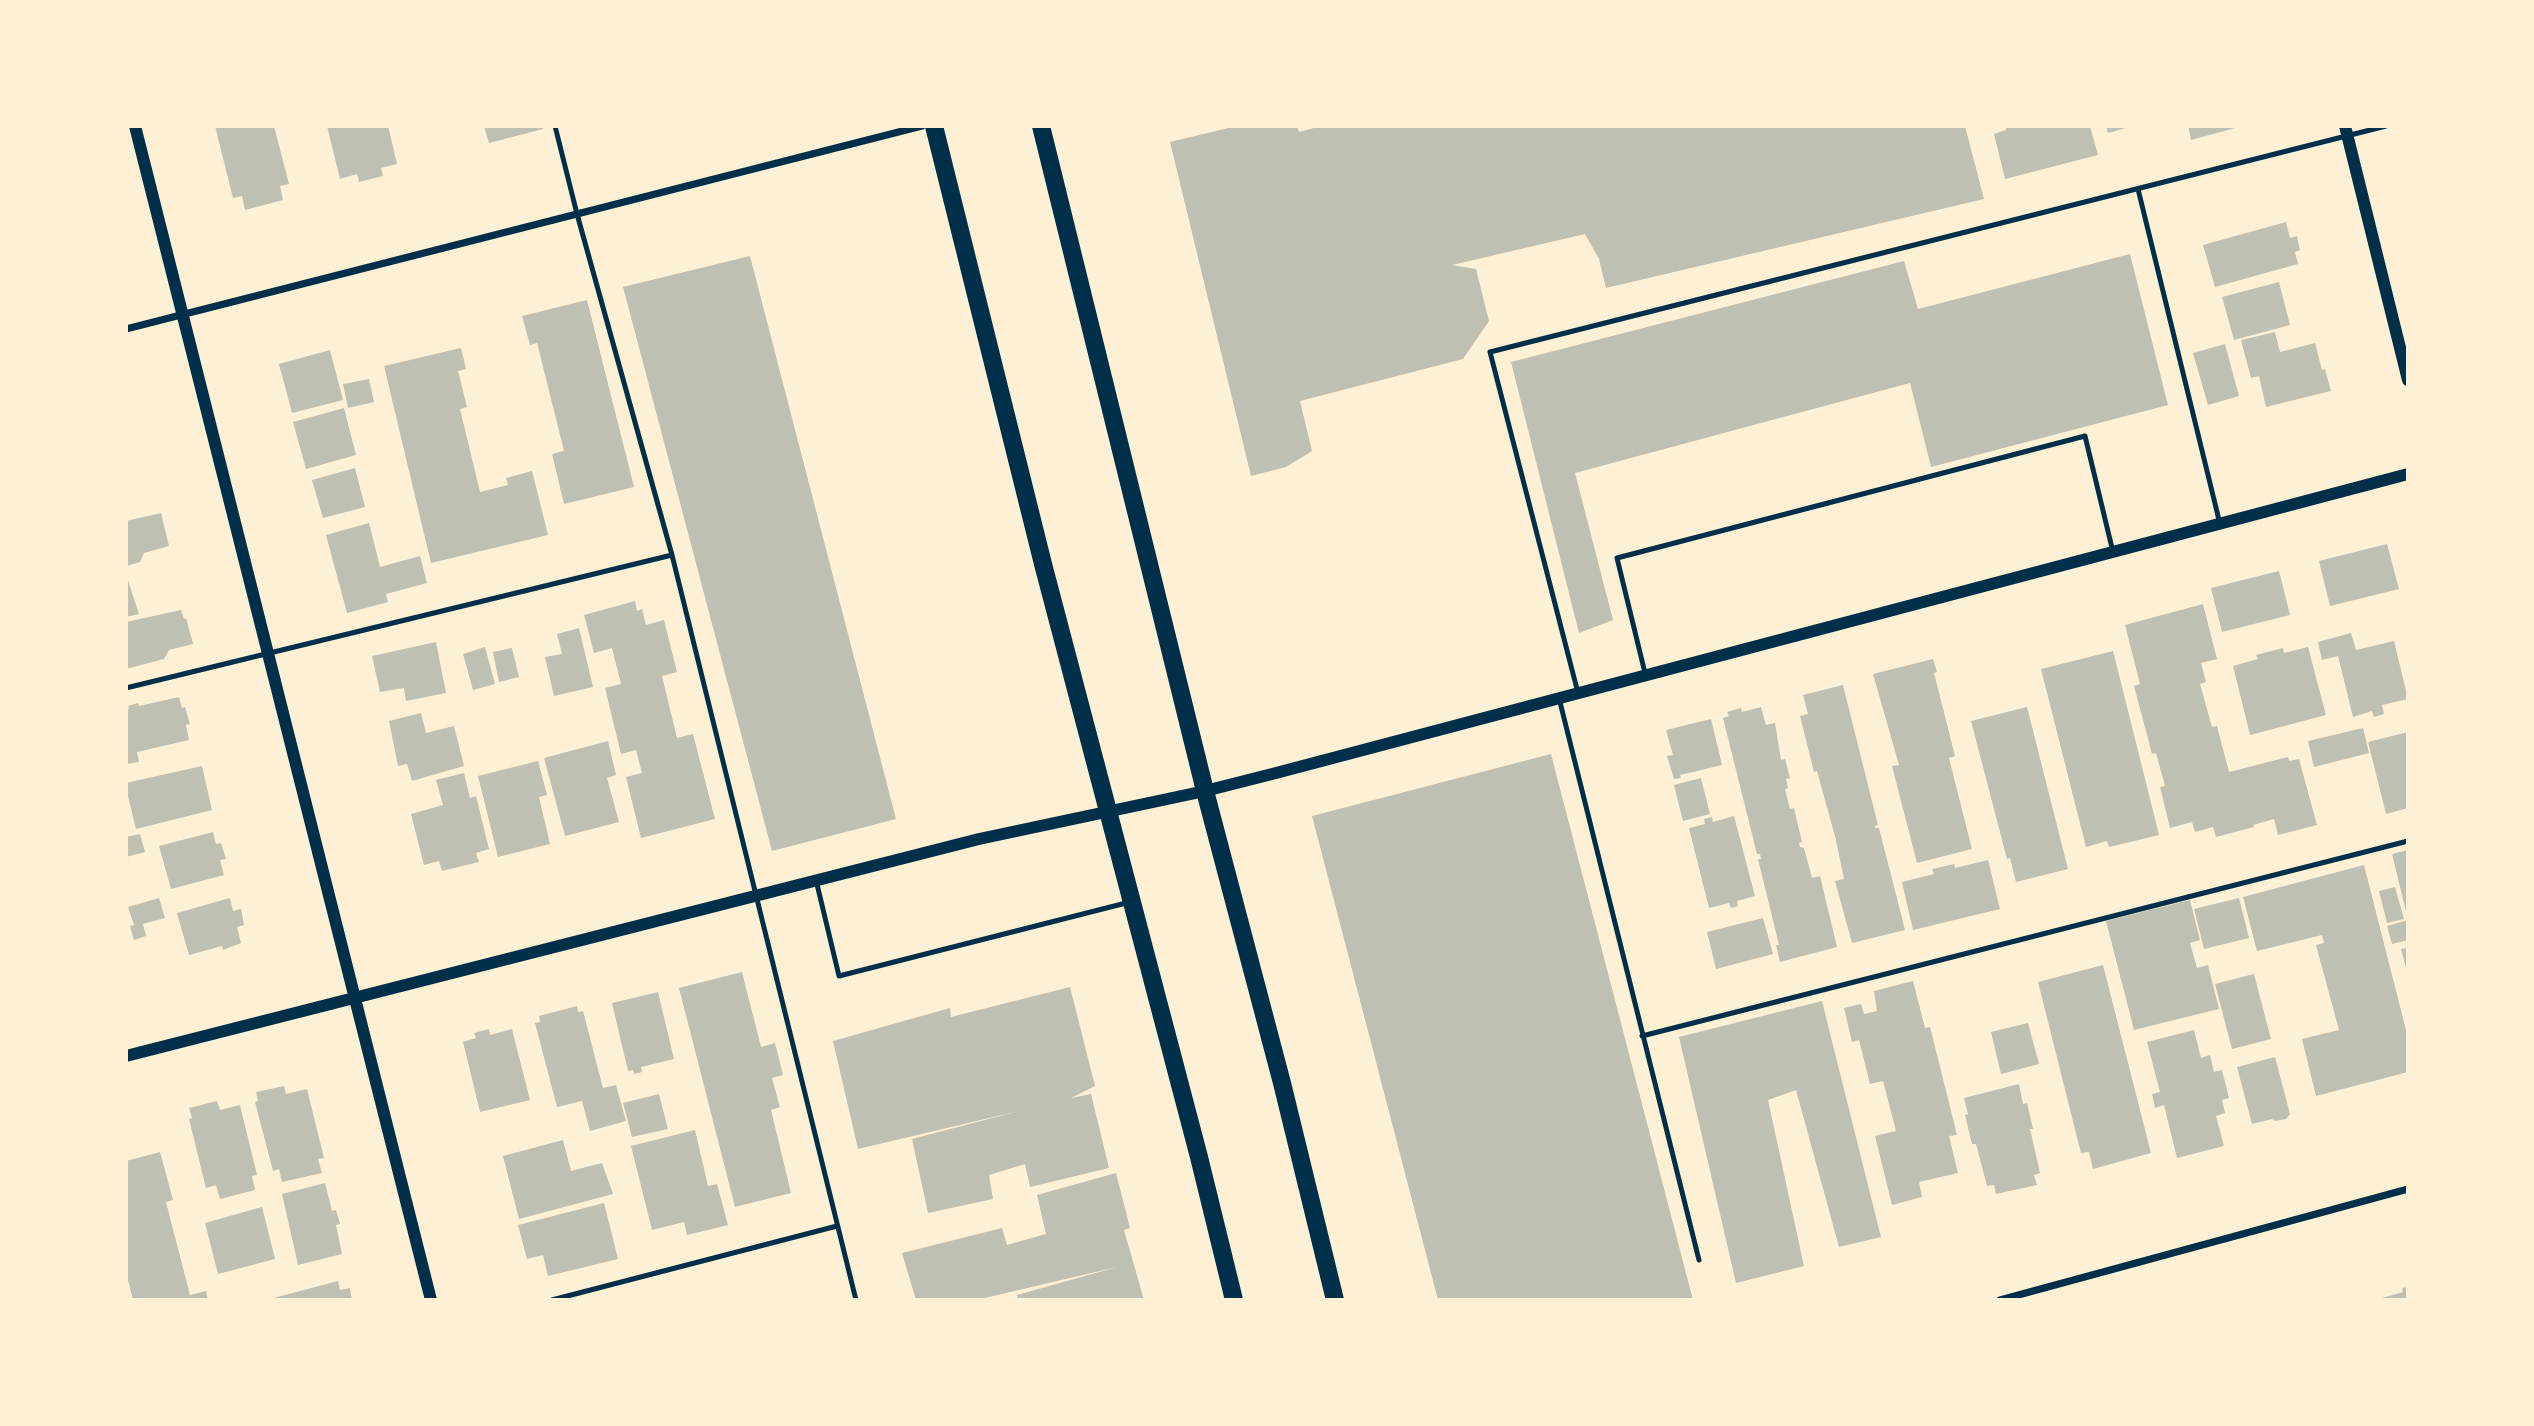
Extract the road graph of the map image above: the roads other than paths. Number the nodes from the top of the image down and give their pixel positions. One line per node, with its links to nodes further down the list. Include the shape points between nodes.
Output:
1 (135, 126): 10 (street)
2 (555, 126): 9 (lane)
3 (922, 126): 9 (street)
4 (933, 126): 23 (main road)
5 (1041, 126): 22 (main road)
6 (2386, 126): 7 (lane)
7 (2346, 131): 8 (lane); 12 (street)
8 (2138, 189): 14 (lane); 20 (lane, via 1490,352)
9 (577, 214): 10 (street); 16 (lane)
10 (182, 314): 11 (street); 17 (street)
11 (126, 330)
12 (2408, 380)
13 (2408, 474): 14 (street)
14 (2220, 524): 15 (street)
15 (2113, 552): 18 (street); 18 (lane, via 2085,436 1617,558)
16 (672, 555): 17 (lane); 26 (lane)
17 (268, 653): 19 (lane); 28 (street)
18 (1646, 676): 20 (street)
19 (126, 688)
20 (1578, 693): 21 (street)
21 (1559, 698): 22 (street); 29 (lane)
22 (1205, 791): 23 (street); 38 (main road)
23 (1107, 812): 25 (street); 27 (main road)
24 (2408, 841): 29 (lane)
25 (816, 880): 26 (street); 27 (lane, via 839,976)
26 (757, 895): 28 (street); 32 (lane)
27 (1131, 902): 37 (main road)
28 (355, 999): 30 (street); 34 (street)
29 (1642, 1036): 33 (lane)
30 (126, 1056)
31 (2408, 1189): 39 (street)
32 (837, 1226): 35 (lane); 36 (lane)
33 (1699, 1260)
34 (431, 1300)
35 (552, 1300)
36 (856, 1300)
37 (1234, 1300)
38 (1335, 1300)
39 (2000, 1300)

